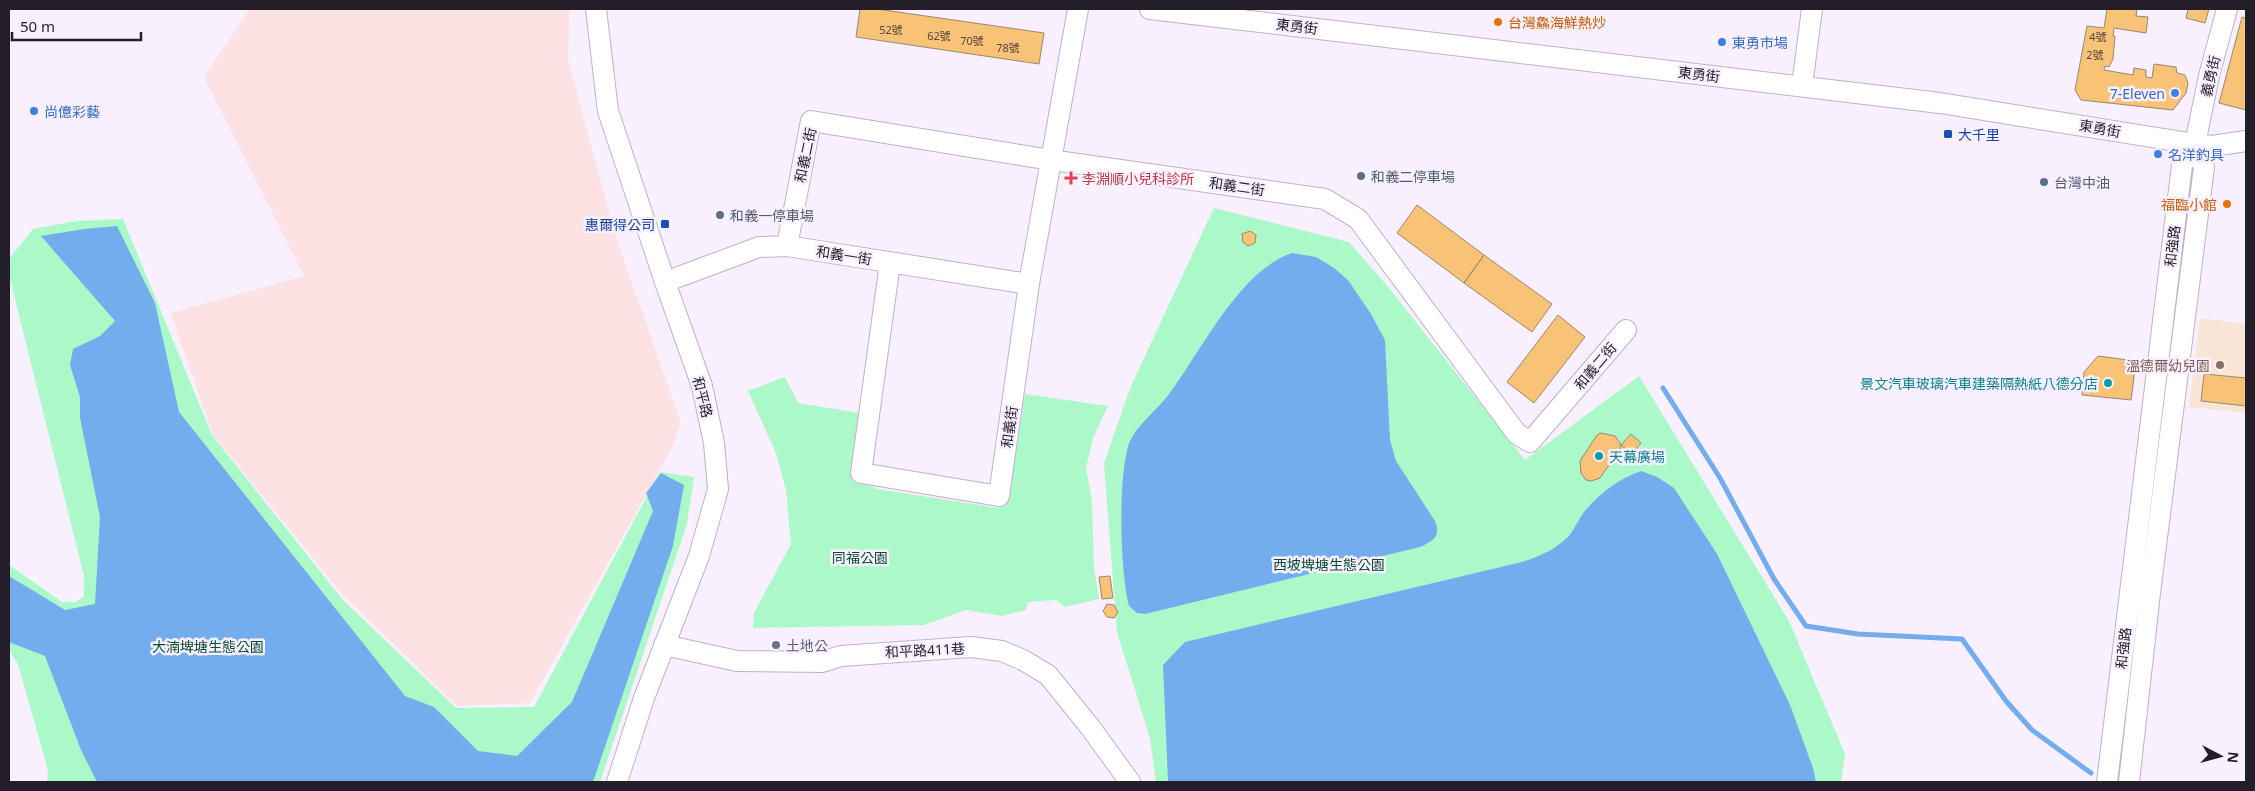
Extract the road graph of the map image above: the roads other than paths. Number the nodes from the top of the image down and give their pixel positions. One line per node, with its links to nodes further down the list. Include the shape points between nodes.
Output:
1 (596, 9): 13 (street, 和平路, via 608,111)
2 (1078, 9): 10 (street, 和義街)
3 (1150, 9): 4 (street, 東勇街)
4 (1154, 9): 7 (street, 東勇街)
5 (1812, 9): 7 (street)
6 (2227, 9): 9 (street, 義勇街)
7 (1802, 86): 9 (street, 東勇街, via 2005,113)
8 (2246, 140): 9 (street, 東勇街, via 2212,146)
9 (2195, 144): 19 (street, 和強路, via 2182,165); 20 (street, 和強路, via 2204,167)
10 (1051, 160): 11 (street, 和義二街, via 811,121); 14 (street, 和義街); 15 (street, 和義二街, via 1325,199 1346,211 1358,219 1517,434 1530,442)
11 (787, 246): 12 (street, 和義一街); 13 (street, 和義一街, via 759,247)
12 (890, 263): 14 (street, 和義一街); 14 (street, 和義街, via 861,473 1000,496)
13 (664, 282): 16 (street, 和平路, via 702,386 714,443 718,489 699,556)
14 (1029, 284)
15 (1626, 330)
16 (664, 645): 17 (street, 和平路); 18 (street, 和平路411巷, via 737,661 822,662 841,656 971,647 1002,651 1048,675)
17 (617, 782)
18 (1130, 782)
19 (2107, 782)
20 (2129, 782)

